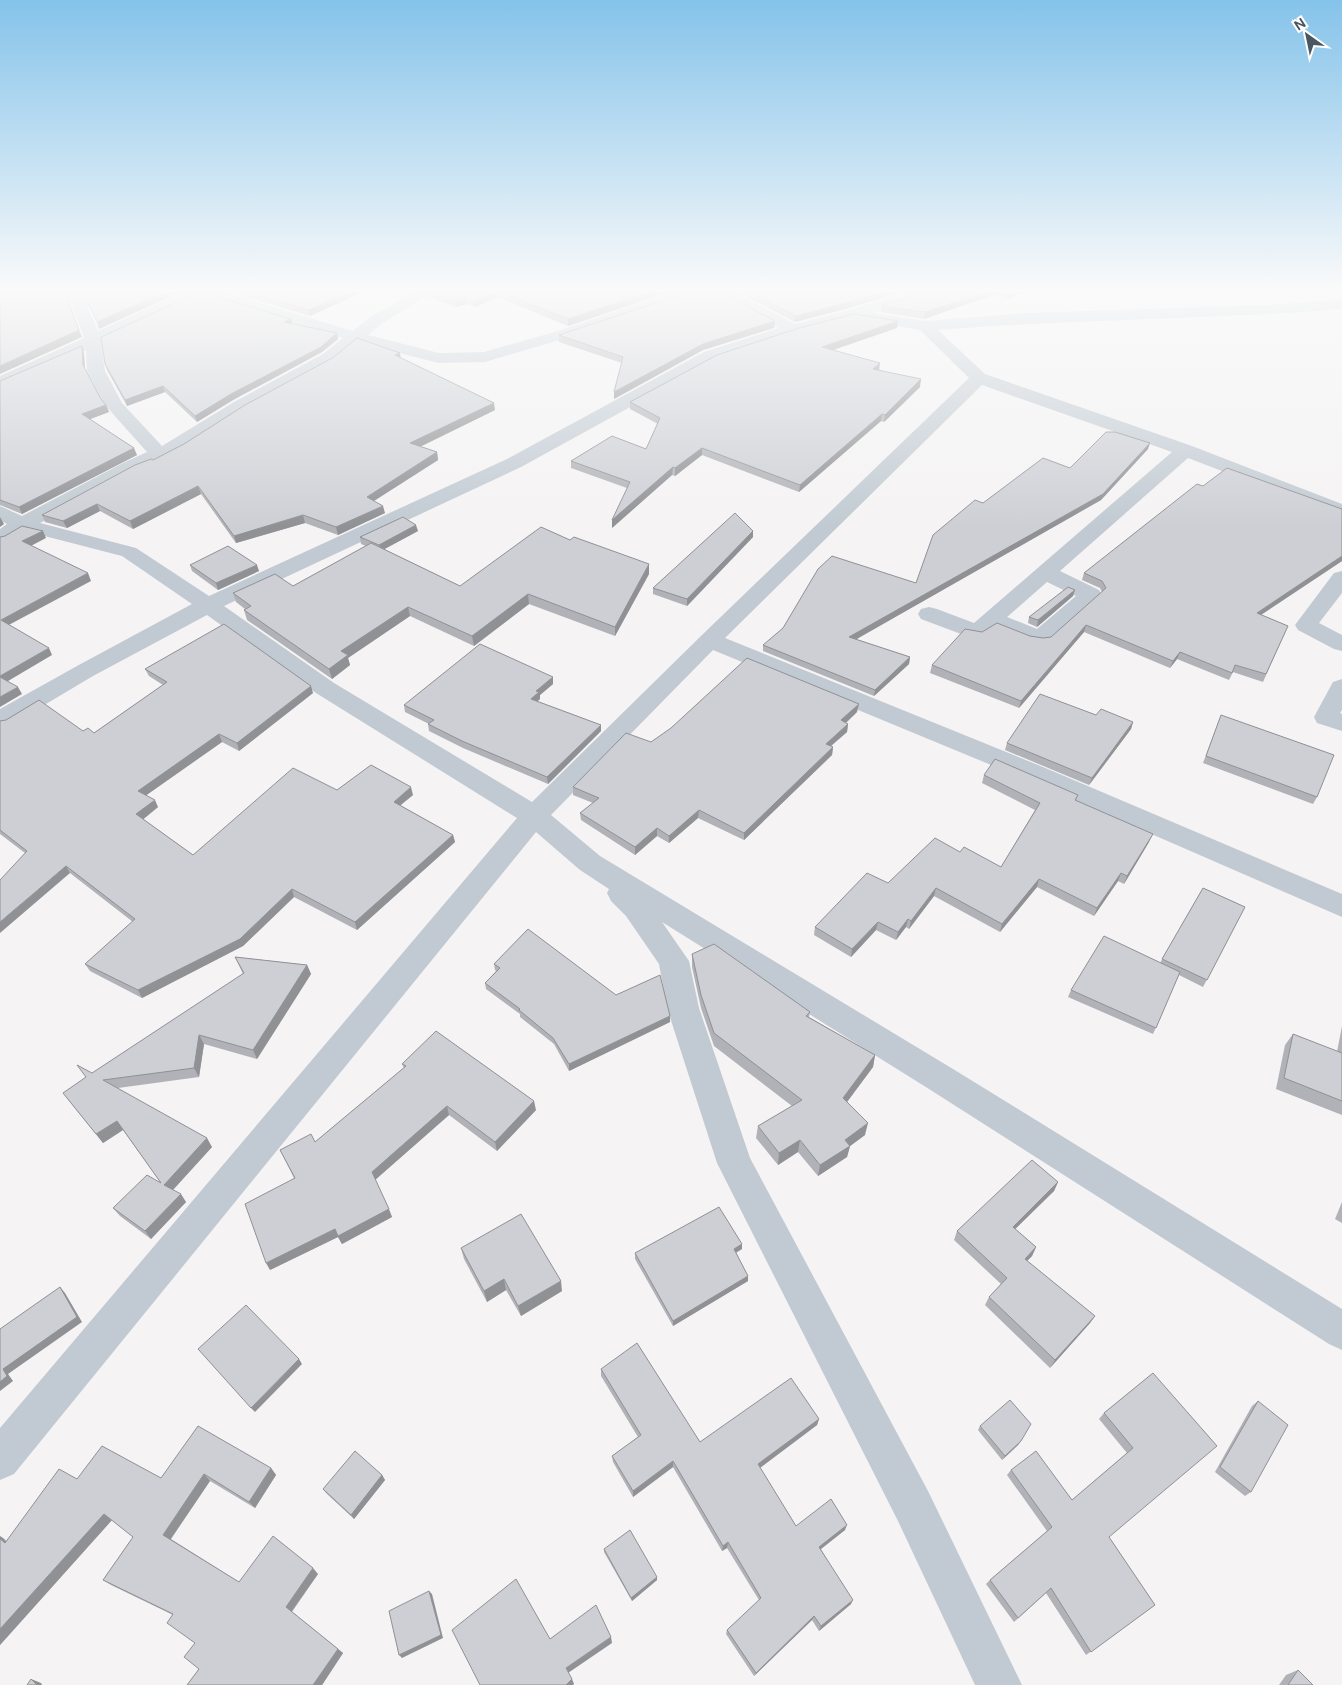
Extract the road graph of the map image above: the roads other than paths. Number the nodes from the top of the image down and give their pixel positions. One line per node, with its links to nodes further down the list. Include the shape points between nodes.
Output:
1 (27, 371): 7 (street)
2 (96, 371): 9 (street, via 114,405)
3 (305, 371): 9 (street)
4 (683, 371): 16 (street, via 514,463)
5 (971, 371): 6 (street)
6 (979, 378): 8 (street); 19 (street)
7 (0, 383)
8 (1185, 450): 10 (street); 14 (street)
9 (159, 454): 12 (street)
10 (1342, 511)
11 (0, 512): 12 (street)
12 (22, 524): 13 (street); 16 (street, via 129,552)
13 (0, 538)
14 (1047, 573): 18 (street); 18 (street, via 1091,595 1040,638)
15 (1342, 578): 20 (street, via 1306,625)
16 (208, 605): 22 (street); 24 (street, via 325,688)
17 (929, 614): 18 (street, via 977,632)
18 (992, 619)
19 (710, 640): 24 (street); 26 (street, via 1034,773)
20 (1342, 644)
21 (1342, 687): 23 (street, via 1326,717)
22 (0, 720)
23 (1342, 723)
24 (534, 816): 25 (street); 28 (street)
25 (590, 863): 27 (street); 29 (street, via 636,908 674,961 683,1008 734,1163 913,1506)
26 (1342, 906)
27 (1342, 1331)
28 (0, 1460)
29 (999, 1685)

